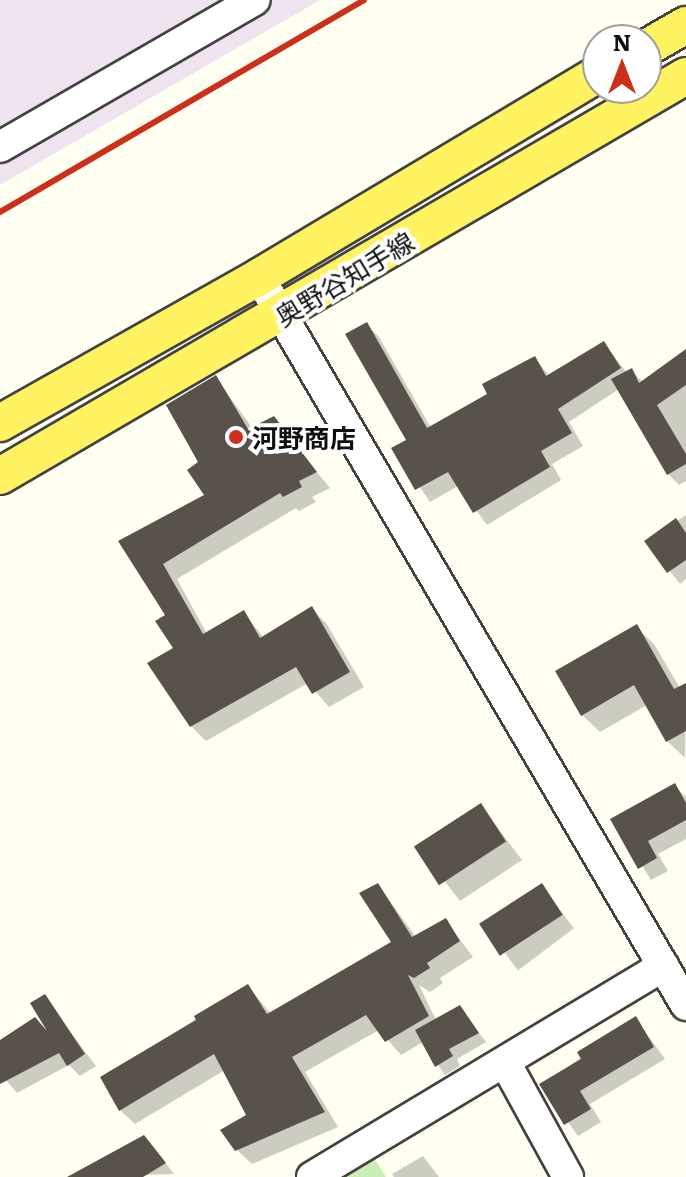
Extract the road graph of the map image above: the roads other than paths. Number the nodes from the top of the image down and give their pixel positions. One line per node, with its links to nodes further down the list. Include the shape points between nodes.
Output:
1 (255, 0): 6 (street)
2 (686, 25): 3 (main road)
3 (662, 39)
4 (686, 76): 8 (main road, 奥野谷知手線)
5 (582, 84): 7 (main road, 奥野谷知手線)
6 (0, 147)
7 (259, 277): 8 (street); 9 (main road, 奥野谷知手線)
8 (281, 316): 10 (main road, 奥野谷知手線); 11 (street)
9 (0, 423)
10 (0, 476)
11 (663, 966): 12 (street); 13 (street)
12 (686, 1005)
13 (506, 1064): 14 (street); 15 (street)
14 (312, 1177)
15 (568, 1177)

